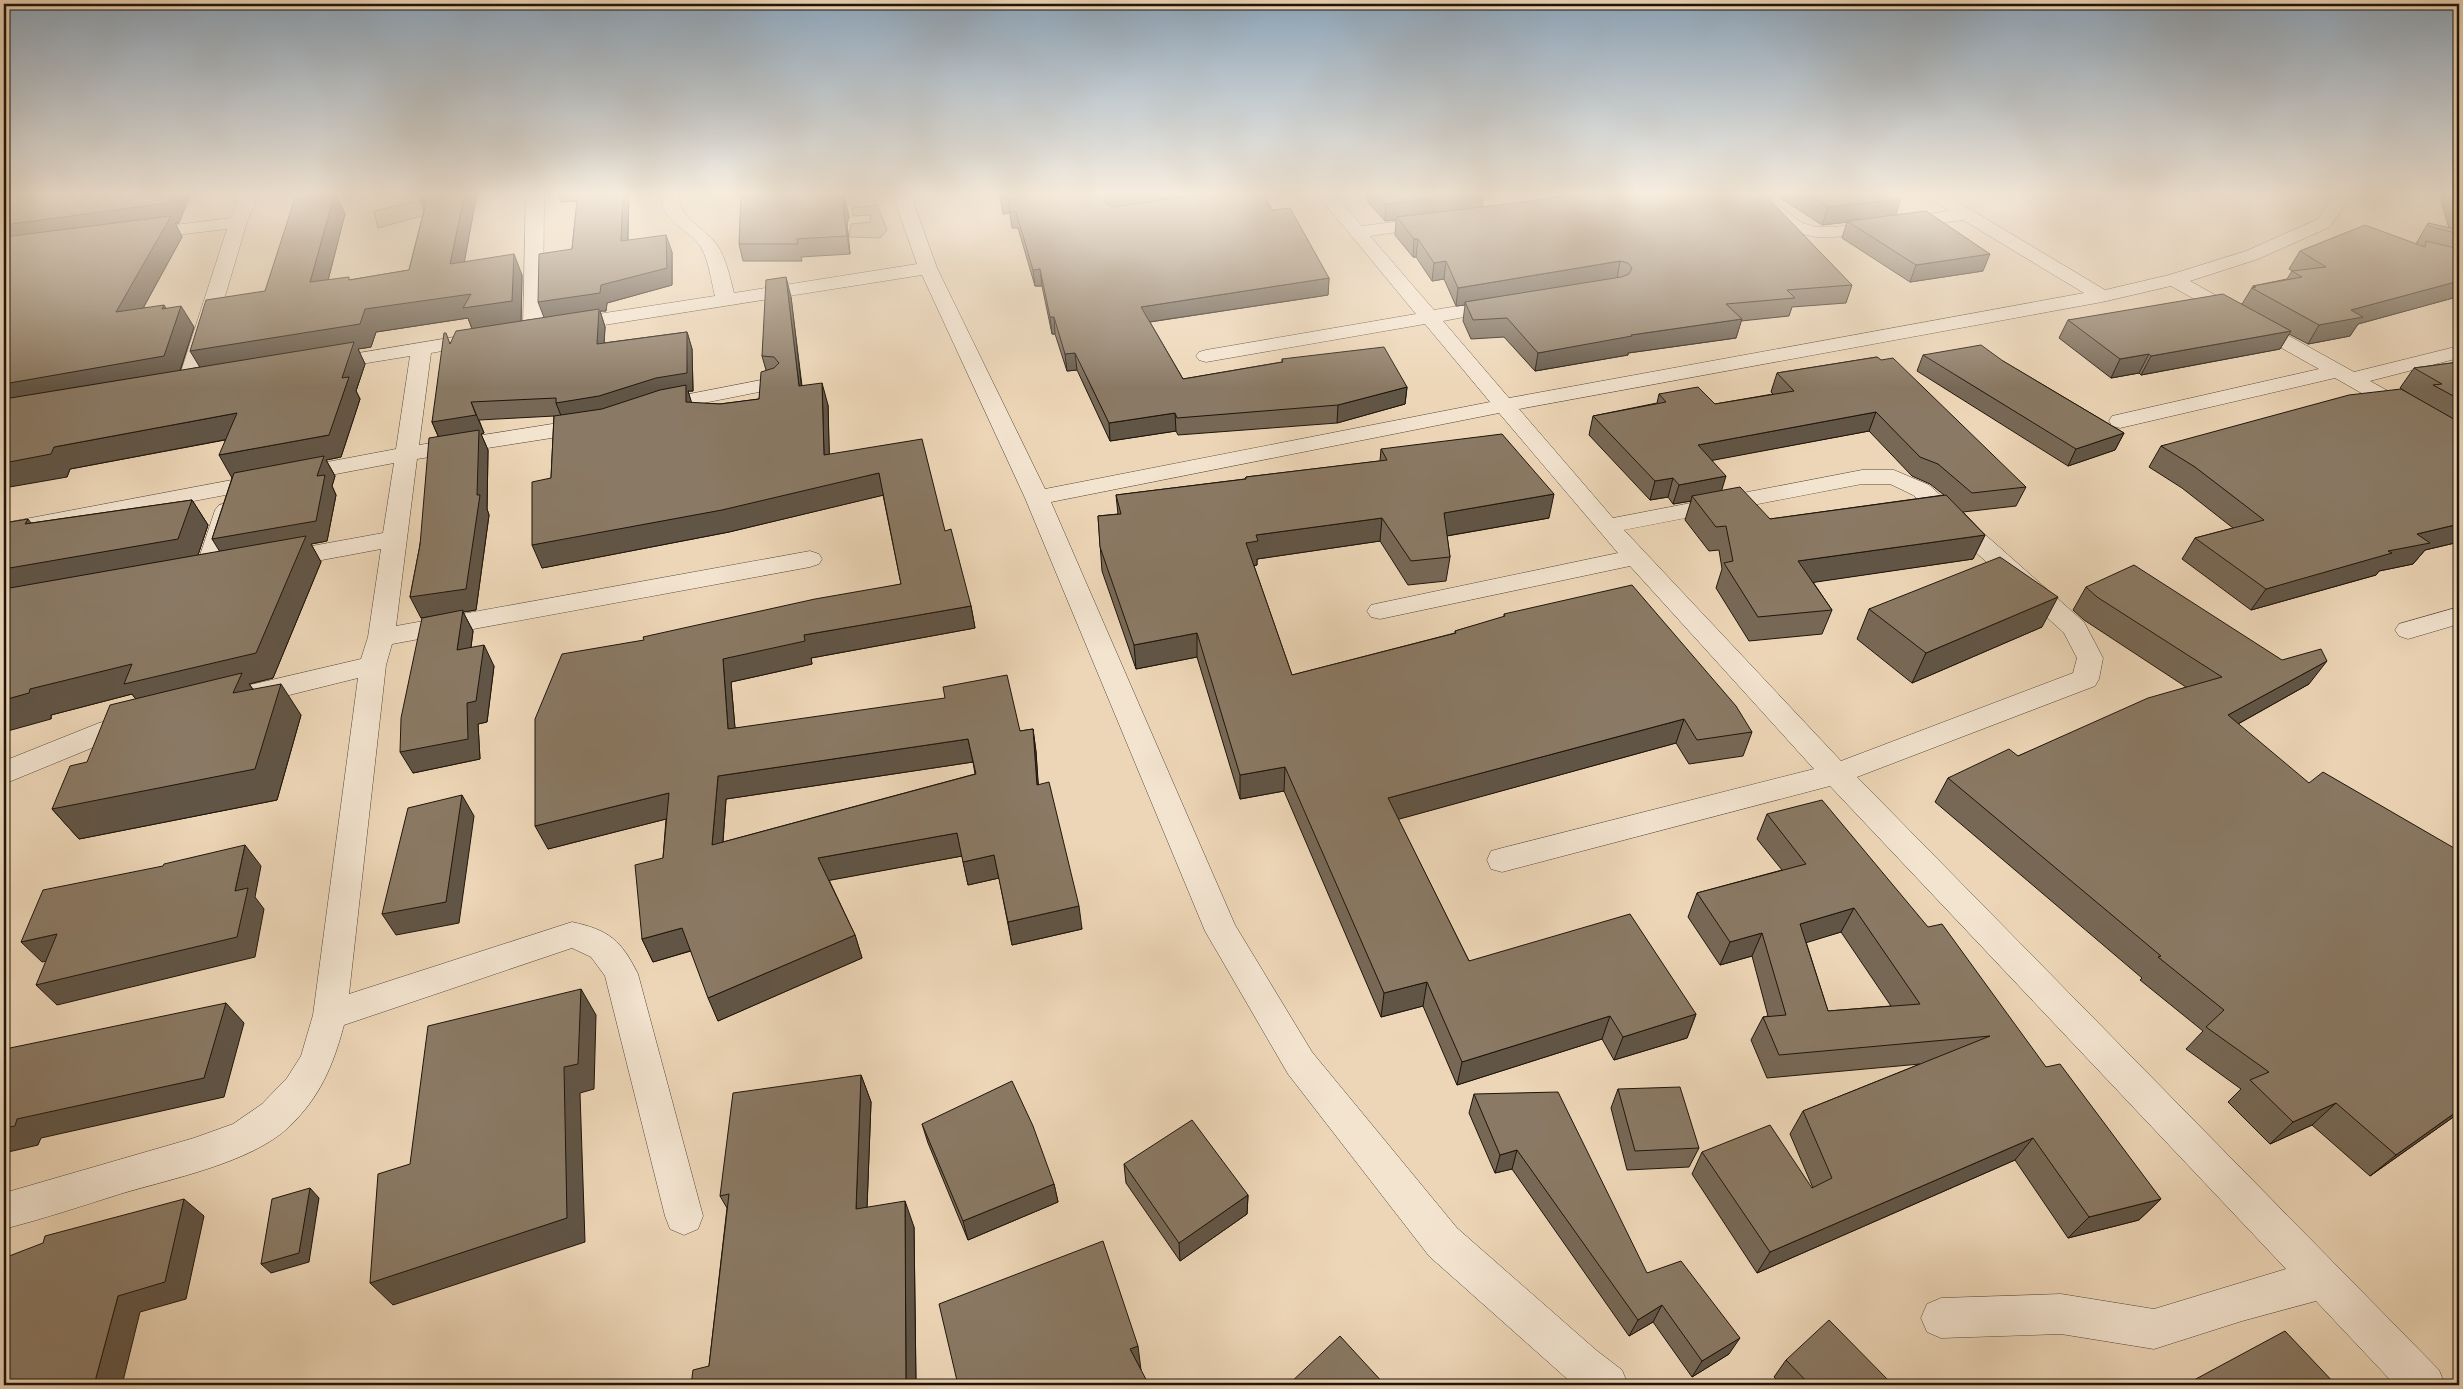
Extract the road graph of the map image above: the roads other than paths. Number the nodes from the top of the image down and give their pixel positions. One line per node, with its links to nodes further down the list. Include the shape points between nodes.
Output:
1 (227, 258): 20 (street)
2 (526, 258): 14 (street)
3 (714, 258): 11 (street)
4 (924, 258): 8 (street)
5 (1379, 258): 13 (street)
6 (2038, 258): 10 (street)
7 (2243, 258): 9 (street)
8 (928, 268): 11 (street); 29 (street)
9 (2174, 280): 10 (street); 19 (street)
10 (2102, 296): 22 (street)
11 (726, 299): 14 (street)
12 (1523, 302): 13 (street)
13 (1428, 317): 17 (street); 22 (street)
14 (515, 334): 15 (street)
15 (421, 349): 18 (street); 27 (street)
16 (2459, 352): 19 (street)
17 (1206, 356)
18 (305, 366)
19 (2346, 375): 24 (street); 26 (street)
20 (188, 384)
21 (772, 384): 23 (street, via 662,404)
22 (1505, 405): 29 (street); 30 (street)
23 (636, 413)
24 (2120, 421)
25 (610, 422): 27 (street)
26 (2459, 439)
27 (406, 454): 28 (street); 32 (street)
28 (235, 486): 31 (street); 32 (street, via 196,575)
29 (1037, 498): 49 (street, via 1222,930 1300,1063 1443,1242 1581,1366)
30 (1607, 526): 33 (street); 42 (street, via 1862,477 1894,477 1921,490 2075,628 2090,658 2085,679)
31 (4, 530)
32 (394, 539): 38 (street)
33 (1636, 557): 35 (street); 42 (street)
34 (810, 559): 38 (street)
35 (1380, 611)
36 (2459, 615): 37 (street)
37 (2408, 630)
38 (376, 651): 39 (street); 44 (street)
39 (222, 702)
40 (156, 718): 41 (street, via 109,730)
41 (4, 773)
42 (1836, 774): 43 (street); 47 (street)
43 (1502, 860)
44 (330, 1015): 45 (street, via 318,1061 300,1089 275,1116 245,1137); 46 (street, via 572,935 592,939 608,951 621,974)
45 (4, 1212)
46 (684, 1216)
47 (2322, 1280): 48 (street, via 2154,1329 2061,1314); 50 (street)
48 (1942, 1318)
49 (1608, 1385)
50 (2424, 1385)

